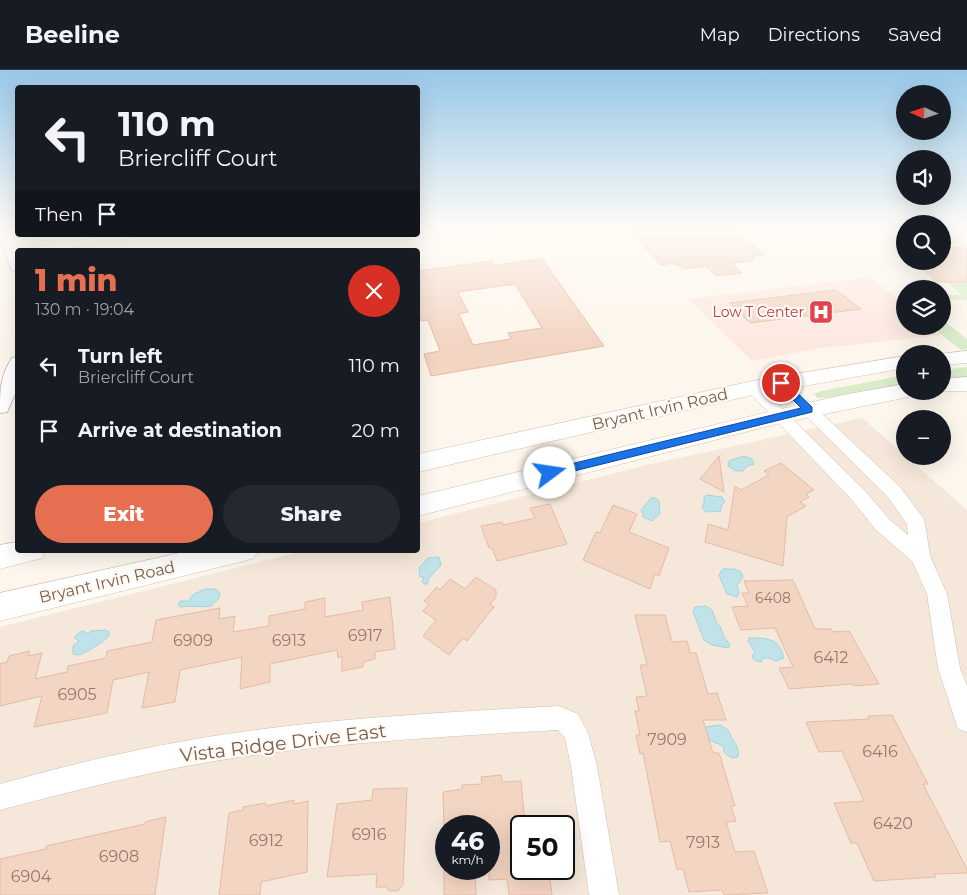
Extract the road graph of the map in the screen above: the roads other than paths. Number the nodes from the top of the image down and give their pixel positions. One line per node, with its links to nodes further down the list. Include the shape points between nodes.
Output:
1 (967, 357): 2 (main road)
2 (951, 358)
3 (896, 364): 5 (main road, Bryant Irvin Road)
4 (15, 369): 10 (street)
5 (781, 383): 8 (main road, Bryant Irvin Road); 11 (street)
6 (967, 384): 7 (main road)
7 (951, 385)
8 (753, 388): 12 (street); 13 (main road, Bryant Irvin Road)
9 (896, 393): 11 (main road)
10 (0, 406)
11 (809, 410): 12 (main road); 14 (street)
12 (780, 416): 15 (street); 16 (main road)
13 (420, 464)
14 (878, 478): 15 (street); 19 (street, via 894,492 916,523)
15 (849, 486): 19 (street, via 883,525)
16 (420, 506)
17 (18, 553): 20 (main road)
18 (231, 553): 21 (main road, Bryant Irvin Road)
19 (920, 556): 22 (street, via 937,594 949,668)
20 (0, 557)
21 (0, 607)
22 (967, 720)
23 (0, 798): 24 (street, Vista Ridge Drive East, via 58,781 186,754 274,740 559,718 569,723 576,733)
24 (604, 895)

